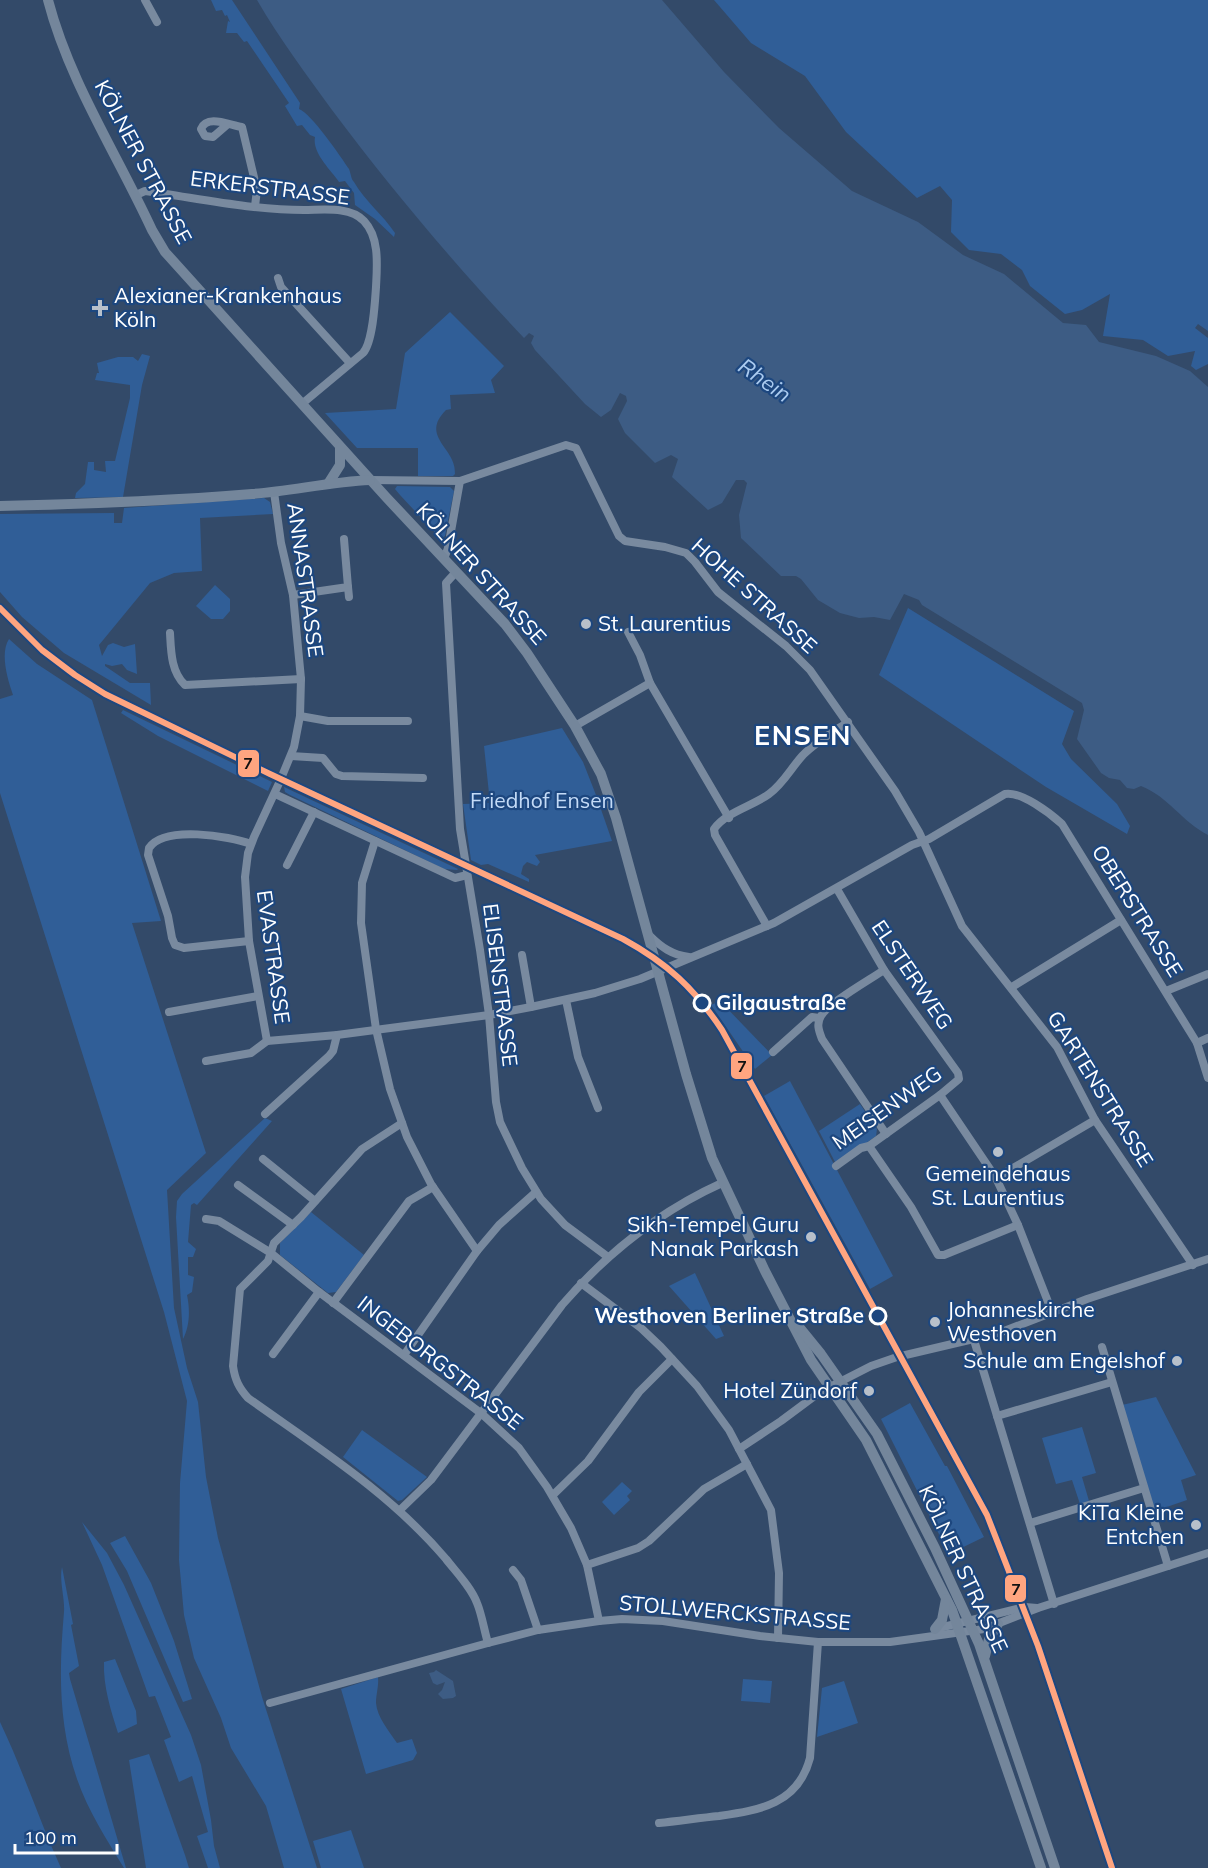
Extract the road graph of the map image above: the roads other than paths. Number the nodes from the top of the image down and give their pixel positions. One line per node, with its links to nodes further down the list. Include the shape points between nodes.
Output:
1 (48, 0): 5 (main road, KÖLNER STRASSE, via 70,65)
2 (145, 0): 3 (street)
3 (157, 22)
4 (228, 124): 6 (street, via 242,127 257,190)
5 (136, 195): 6 (street, ERKERSTRASSE, via 145,191); 9 (main road, KÖLNER STRASSE, via 165,252)
6 (255, 206): 8 (street, ERKERSTRASSE, via 353,213 371,231 375,242 376,287 369,344)
7 (278, 278): 8 (street, via 281,287)
8 (350, 363): 9 (street, ERKERSTRASSE)
9 (303, 403): 10 (main road, KÖLNER STRASSE)
10 (340, 447): 11 (main road, KÖLNER STRASSE); 13 (main road, via 340,465)
11 (370, 480): 12 (street, HOHE STRASSE); 13 (main road); 17 (main road, KÖLNER STRASSE)
12 (460, 481): 17 (street); 28 (street, HOHE STRASSE, via 566,445 576,448 619,536 625,541 686,553 720,594 798,657)
13 (328, 484): 14 (main road)
14 (274, 492): 15 (main road, via 120,503); 20 (street, ANNASTRASSE)
15 (0, 506)
16 (344, 539): 19 (street)
17 (444, 559): 18 (main road, KÖLNER STRASSE)
18 (456, 572): 29 (main road, KÖLNER STRASSE, via 505,624); 40 (street, ELISENSTRASSE, via 446,583 459,818)
19 (348, 587): 20 (street); 21 (street)
20 (293, 595): 24 (street, ANNASTRASSE)
21 (349, 597)
22 (628, 632): 25 (street)
23 (170, 633): 24 (street, via 173,666 185,685)
24 (301, 679): 26 (street, ANNASTRASSE)
25 (650, 683): 29 (street); 35 (street)
26 (300, 716): 27 (street, via 328,721); 30 (street, ANNASTRASSE)
27 (408, 721)
28 (848, 722): 35 (street, via 811,747 770,794); 37 (street, HOHE STRASSE)
29 (576, 726): 44 (main road, KÖLNER STRASSE, via 601,774)
30 (291, 756): 31 (street, via 323,758 342,776); 32 (street, ANNASTRASSE)
31 (423, 778)
32 (282, 779): 33 (street, EVASTRASSE)
33 (275, 794): 34 (street); 38 (street, EVASTRASSE)
34 (314, 812): 36 (street); 39 (street)
35 (729, 818): 43 (street, via 714,829 715,835)
36 (375, 841): 40 (street, via 455,878); 59 (street, via 362,883 361,923)
37 (923, 841): 41 (street); 42 (street, OBERSTRASSE, via 1012,792 1062,824); 51 (street, GARTENSTRASSE, via 962,926)
38 (251, 844): 45 (street, EVASTRASSE, via 245,877); 45 (street, via 224,836 195,834 165,838 149,848 149,861 175,945 184,948)
39 (288, 865)
40 (467, 875): 57 (street, ELISENSTRASSE)
41 (837, 889): 43 (street); 48 (street, ELSTERWEG)
42 (1121, 920): 51 (street); 52 (street, OBERSTRASSE)
43 (767, 926): 47 (street)
44 (649, 935): 47 (street, via 668,951); 49 (main road, KÖLNER STRASSE)
45 (249, 941): 53 (street, EVASTRASSE)
46 (522, 956): 55 (street)
47 (690, 957): 49 (street)
48 (884, 970): 58 (street); 66 (street, ELSTERWEG)
49 (659, 971): 54 (street); 78 (main road, KÖLNER STRASSE, via 703,1133)
50 (1208, 974): 52 (street)
51 (1012, 987): 71 (street, GARTENSTRASSE, via 1058,1047)
52 (1166, 991): 63 (street, OBERSTRASSE)
53 (258, 996): 56 (street); 62 (street, EVASTRASSE)
54 (566, 1000): 55 (street); 69 (street, via 578,1057)
55 (531, 1007): 57 (street)
56 (169, 1012)
57 (489, 1015): 59 (street); 81 (street, ELISENSTRASSE, via 500,1122)
58 (819, 1018): 64 (street, via 812,1017); 73 (street, via 822,1039)
59 (376, 1029): 60 (street); 72 (street)
60 (337, 1035): 62 (street, EVASTRASSE); 70 (street, via 329,1056)
61 (1208, 1038): 63 (street)
62 (267, 1041): 65 (street, via 251,1053)
63 (1197, 1042): 67 (street, OBERSTRASSE)
64 (774, 1052)
65 (206, 1061)
66 (959, 1078): 68 (street, MEISENWEG)
67 (1208, 1078)
68 (940, 1095): 73 (street, MEISENWEG); 77 (street)
69 (598, 1108)
70 (265, 1114)
71 (1095, 1120): 77 (street); 90 (street, GARTENSTRASSE)
72 (402, 1124): 80 (street); 82 (street, via 362,1149)
73 (886, 1134): 74 (street, MEISENWEG)
74 (869, 1146): 76 (street, MEISENWEG); 85 (street, via 938,1255)
75 (263, 1159): 82 (street)
76 (836, 1166)
77 (996, 1178): 85 (street)
78 (722, 1183): 88 (street, via 663,1215); 101 (main road, KÖLNER STRASSE, via 811,1360)
79 (238, 1185): 84 (street)
80 (433, 1187): 86 (street); 93 (street, via 409,1201)
81 (536, 1192): 86 (street); 88 (street, ELISENSTRASSE, via 565,1225)
82 (315, 1201): 84 (street)
83 (206, 1219): 87 (street, INGEBORGSTRASSE, via 219,1221)
84 (293, 1225): 87 (street, via 274,1243)
85 (1018, 1225): 94 (street)
86 (477, 1251): 98 (street)
87 (271, 1253): 92 (street, INGEBORGSTRASSE); 108 (street, via 240,1289 233,1366 239,1389)
88 (608, 1257): 91 (street)
89 (1208, 1259): 90 (street)
90 (1192, 1265): 94 (street)
91 (581, 1283): 99 (street, via 640,1328); 102 (street)
92 (319, 1292): 93 (street, INGEBORGSTRASSE); 97 (street)
93 (333, 1303): 98 (street, INGEBORGSTRASSE)
94 (1053, 1312): 95 (street)
95 (974, 1340): 101 (street, via 897,1357); 103 (street)
96 (1102, 1347): 100 (street)
97 (273, 1353)
98 (404, 1355): 102 (street, INGEBORGSTRASSE)
99 (672, 1359): 104 (street, via 712,1406); 107 (street, via 639,1392 588,1461)
100 (1112, 1382): 103 (street); 106 (street)
101 (834, 1383): 104 (street); 114 (main road, KÖLNER STRASSE); 119 (main road, KÖLNER STRASSE, via 877,1434)
102 (482, 1414): 107 (street, INGEBORGSTRASSE, via 519,1448); 108 (street, via 431,1480)
103 (997, 1416): 109 (street)
104 (739, 1449): 105 (street)
105 (747, 1464): 111 (street, via 704,1489 638,1548); 123 (street, via 771,1510 779,1573)
106 (1144, 1488): 109 (street); 112 (street)
107 (553, 1496): 111 (street, INGEBORGSTRASSE)
108 (400, 1510): 126 (street, via 437,1548 477,1602)
109 (1030, 1523): 115 (street)
110 (1208, 1552): 112 (street)
111 (587, 1565): 117 (street, INGEBORGSTRASSE)
112 (1168, 1566): 115 (street)
113 (513, 1570): 122 (street, via 521,1580)
114 (946, 1599): 120 (main road, KÖLNER STRASSE); 121 (main road, via 943,1617)
115 (1054, 1604): 116 (street)
116 (1038, 1608): 118 (street); 119 (street, via 1024,1607)
117 (599, 1621): 122 (street, STOLLWERCKSTRASSE); 123 (street, STOLLWERCKSTRASSE, via 663,1621)
118 (998, 1624): 119 (street); 127 (main road)
119 (972, 1625): 120 (street, STOLLWERCKSTRASSE); 127 (main road, KÖLNER STRASSE)
120 (959, 1627): 121 (street, STOLLWERCKSTRASSE); 124 (street, STOLLWERCKSTRASSE); 130 (main road, KÖLNER STRASSE)
121 (935, 1629): 124 (street, STOLLWERCKSTRASSE)
122 (538, 1630): 126 (street, STOLLWERCKSTRASSE)
123 (778, 1638): 125 (street, STOLLWERCKSTRASSE)
124 (918, 1638): 125 (street, STOLLWERCKSTRASSE)
125 (818, 1642): 131 (street, via 810,1758 793,1789 781,1800 757,1810)
126 (488, 1643): 128 (street, STOLLWERCKSTRASSE)
127 (984, 1659): 129 (main road, KÖLNER STRASSE)
128 (270, 1703)
129 (1032, 1800): 130 (main road); 133 (main road, KÖLNER STRASSE)
130 (1020, 1804): 132 (main road, KÖLNER STRASSE)
131 (659, 1823)
132 (1041, 1868)
133 (1055, 1868)

